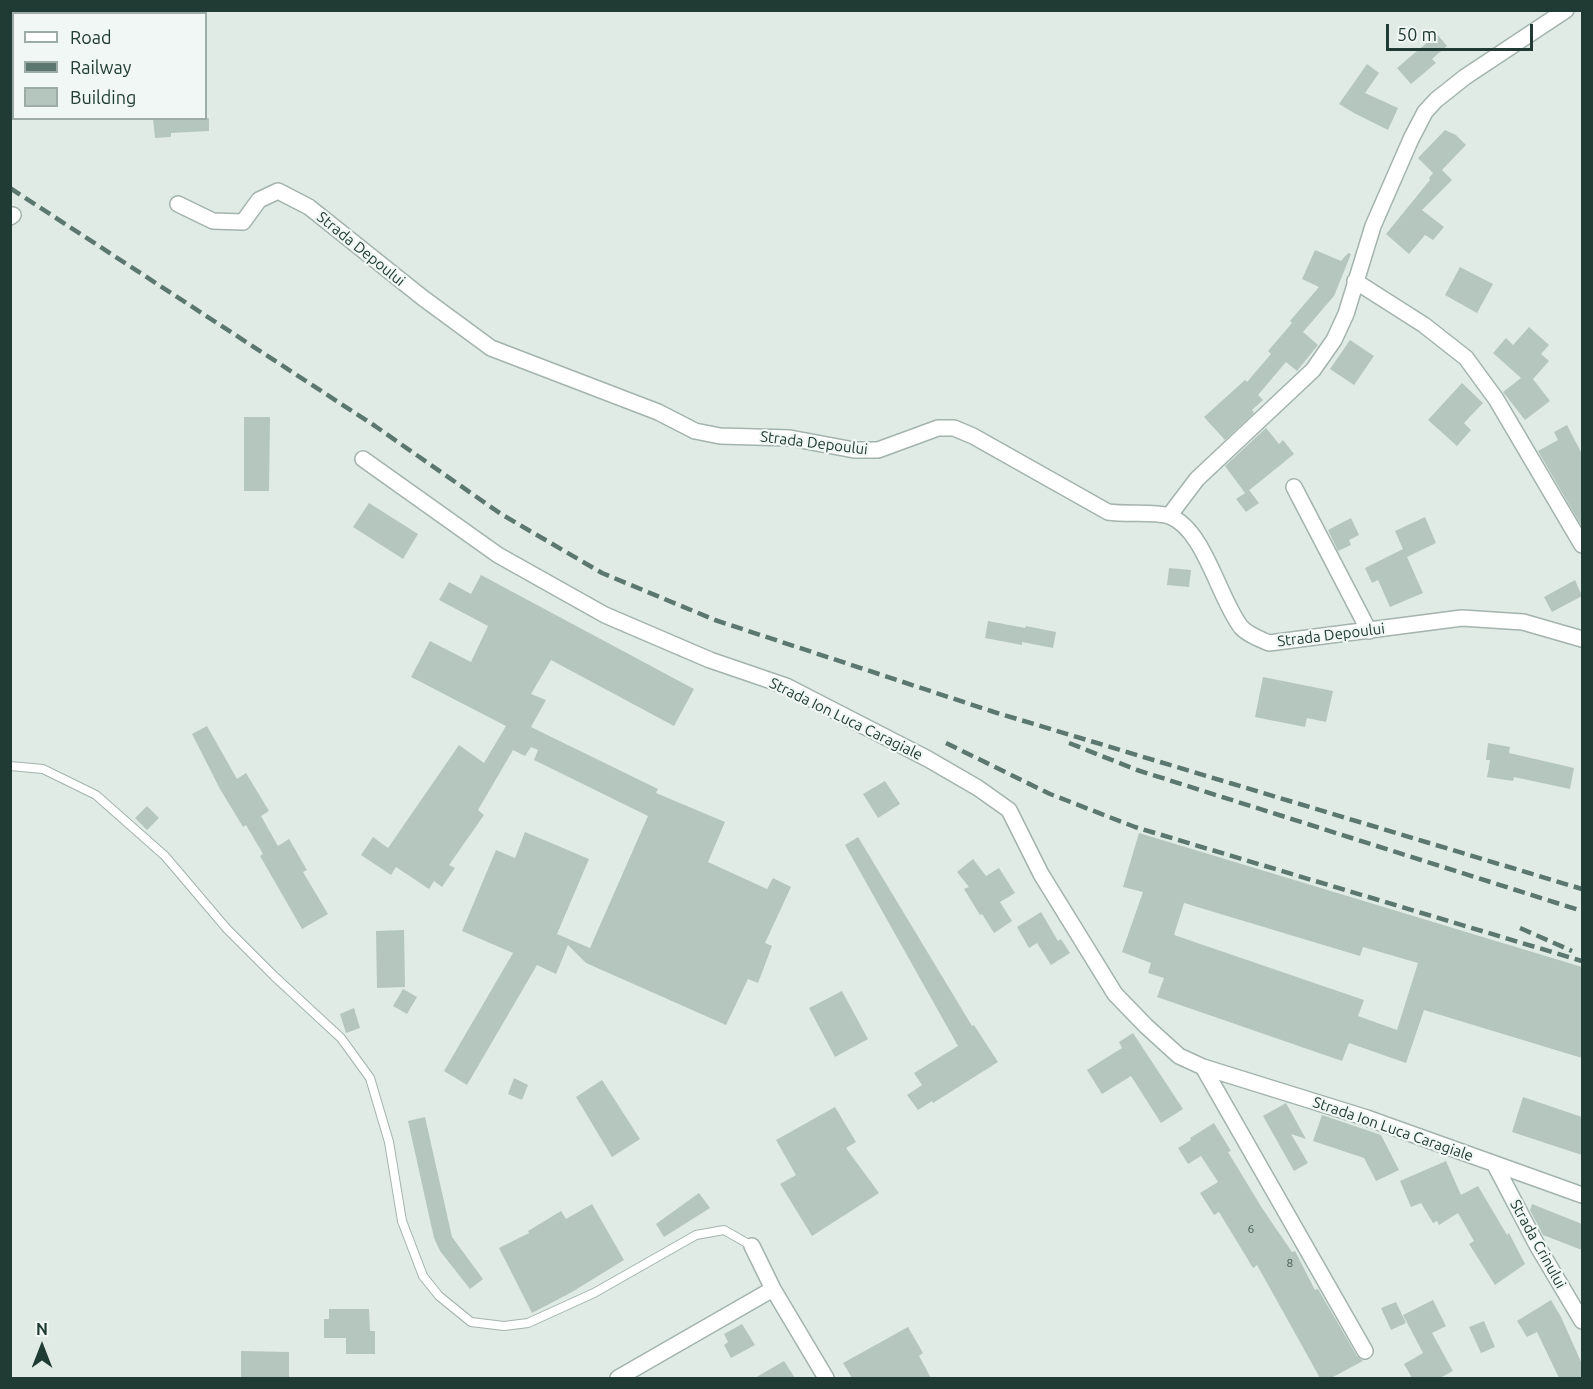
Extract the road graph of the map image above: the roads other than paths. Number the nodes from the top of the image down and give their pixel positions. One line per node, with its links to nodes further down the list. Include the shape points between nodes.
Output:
1 (1566, 10): 3 (street, via 1465,77 1425,112 1393,177)
2 (178, 204): 6 (street, Strada Depoului, via 213,221 243,222 259,200 278,191 309,207 491,348 658,412 696,431 878,450 938,428 954,428 1108,512)
3 (1356, 281): 6 (street, via 1334,340 1313,370 1197,479); 7 (street, via 1466,358 1497,399)
4 (363, 459): 11 (street, Strada Ion Luca Caragiale, via 498,555 605,615 710,660 786,686 928,759 1009,810 1041,874 1115,994 1179,1056)
5 (1294, 487): 8 (street)
6 (1169, 516): 8 (street, Strada Depoului, via 1182,524 1202,550 1242,628 1255,637 1269,643 1284,643)
7 (1582, 545)
8 (1369, 631): 9 (street, Strada Depoului, via 1461,618 1523,622)
9 (1582, 639)
10 (10, 765): 14 (lane, via 44,769 96,795 165,856 227,929 341,1038 370,1078 389,1142 402,1221 423,1276 438,1296 471,1322 504,1326 528,1323 594,1293 696,1235 724,1230)
11 (1203, 1067): 12 (street, Strada Ion Luca Caragiale, via 1366,1118); 17 (street)
12 (1495, 1165): 13 (street, Strada Ion Luca Caragiale); 16 (street, Strada Crinului)
13 (1582, 1195)
14 (752, 1246): 15 (street)
15 (772, 1289): 18 (street); 19 (street)
16 (1582, 1322)
17 (1365, 1352)
18 (618, 1378)
19 (826, 1378)

